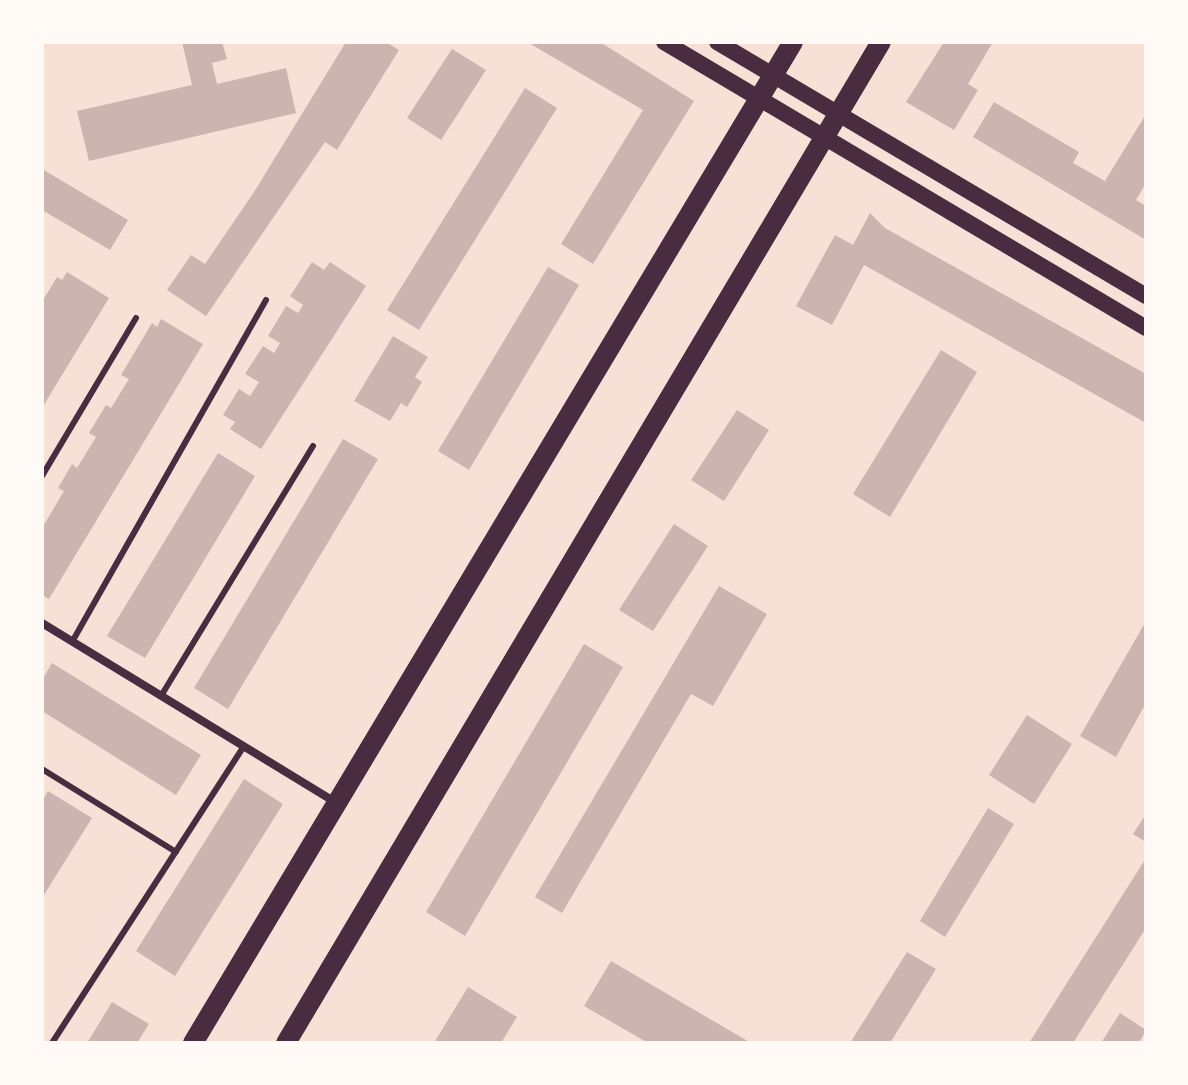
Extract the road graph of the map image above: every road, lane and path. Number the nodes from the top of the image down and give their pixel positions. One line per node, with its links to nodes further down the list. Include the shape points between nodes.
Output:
1 (664, 42): 6 (main road)
2 (717, 42): 5 (main road)
3 (793, 42): 5 (main road)
4 (881, 42): 7 (main road)
5 (773, 76): 6 (main road); 7 (main road)
6 (759, 99): 8 (main road); 20 (main road)
7 (838, 113): 8 (main road); 9 (main road)
8 (823, 137): 12 (main road); 24 (main road)
9 (1146, 296)
10 (266, 300): 16 (lane)
11 (136, 318): 14 (lane)
12 (1146, 328)
13 (313, 446): 17 (lane)
14 (42, 476)
15 (42, 623): 16 (street)
16 (72, 642): 17 (street)
17 (161, 696): 18 (street)
18 (244, 746): 20 (street); 21 (lane)
19 (42, 769): 21 (lane)
20 (337, 803): 23 (main road)
21 (176, 852): 22 (lane)
22 (52, 1043)
23 (193, 1043)
24 (286, 1043)

